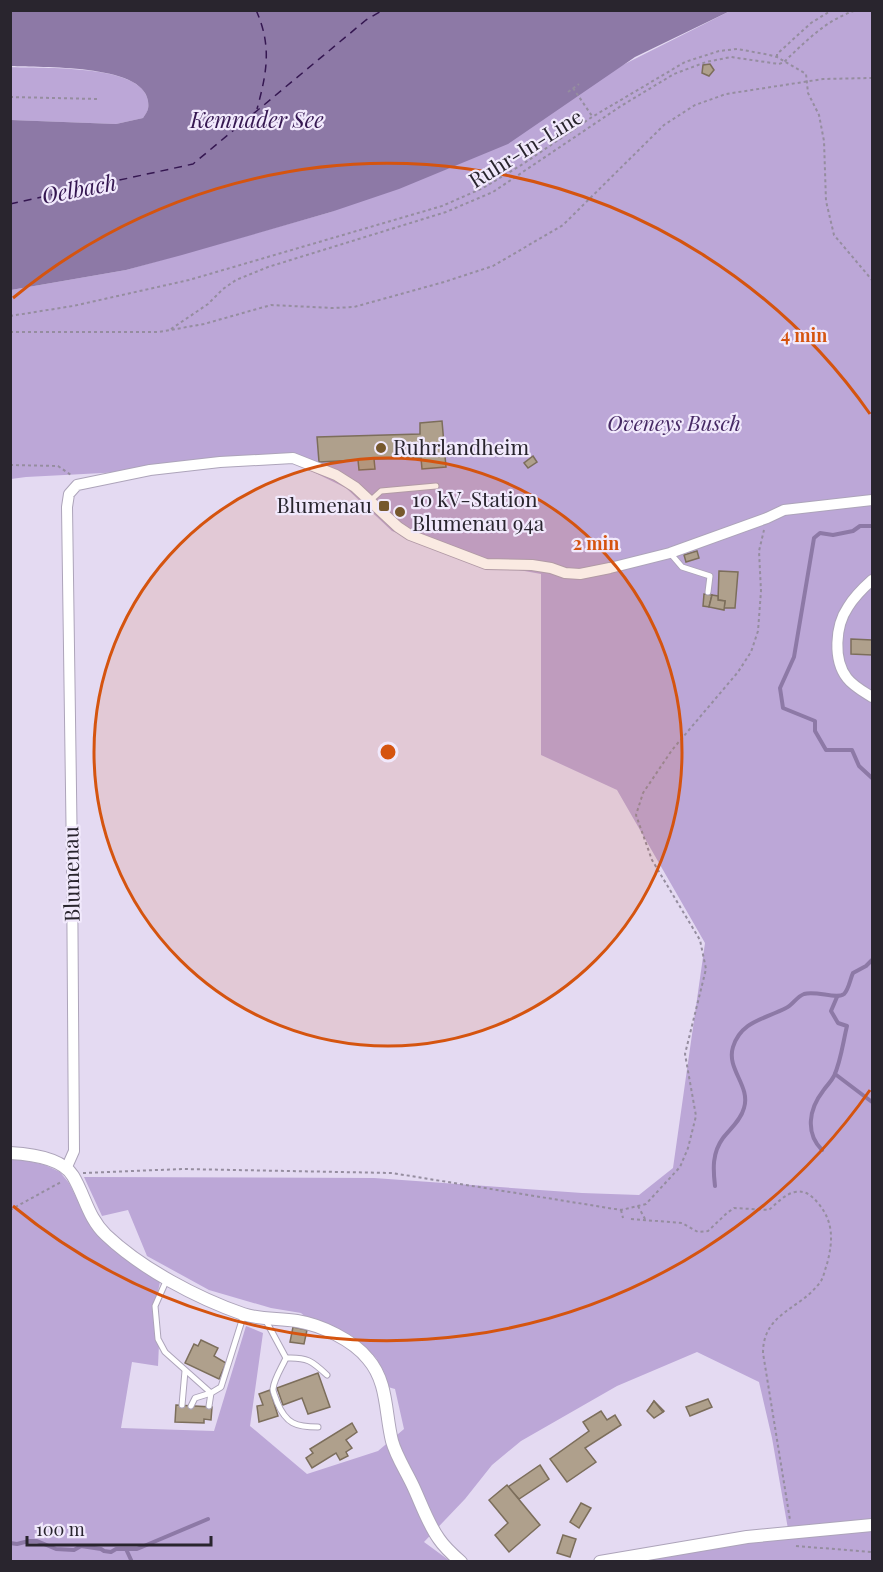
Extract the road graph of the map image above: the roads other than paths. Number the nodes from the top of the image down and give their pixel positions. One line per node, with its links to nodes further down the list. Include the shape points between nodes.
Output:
1 (436, 486): 3 (lane, via 381,491)
2 (873, 500): 4 (street, via 784,510)
3 (370, 501): 4 (street, via 410,535 486,564 532,565 580,574); 9 (street, Blumenau, via 336,475 293,458 150,470 77,485 69,494 74,1151)
4 (670, 553): 6 (lane, via 682,567 710,576)
5 (873, 580): 7 (street, via 846,609 837,647 839,663 847,678)
6 (708, 592)
7 (873, 698)
8 (10, 1153): 9 (street, via 43,1159)
9 (70, 1173): 10 (street, via 88,1212 105,1234)
10 (168, 1279): 11 (street); 14 (lane, via 155,1306 158,1340)
11 (244, 1314): 12 (street); 16 (lane, via 221,1387)
12 (265, 1319): 13 (lane); 22 (street, via 310,1324 345,1340 367,1357 382,1384 393,1442 438,1538)
13 (286, 1358): 15 (lane, via 312,1361); 20 (lane, via 273,1390 282,1414 300,1427)
14 (185, 1371): 16 (lane); 17 (lane)
15 (327, 1374)
16 (211, 1393): 18 (lane, via 195,1398); 19 (lane)
17 (182, 1405)
18 (191, 1406)
19 (209, 1406)
20 (318, 1427)
21 (873, 1525): 23 (street, via 792,1532)
22 (461, 1562)
23 (600, 1562)

